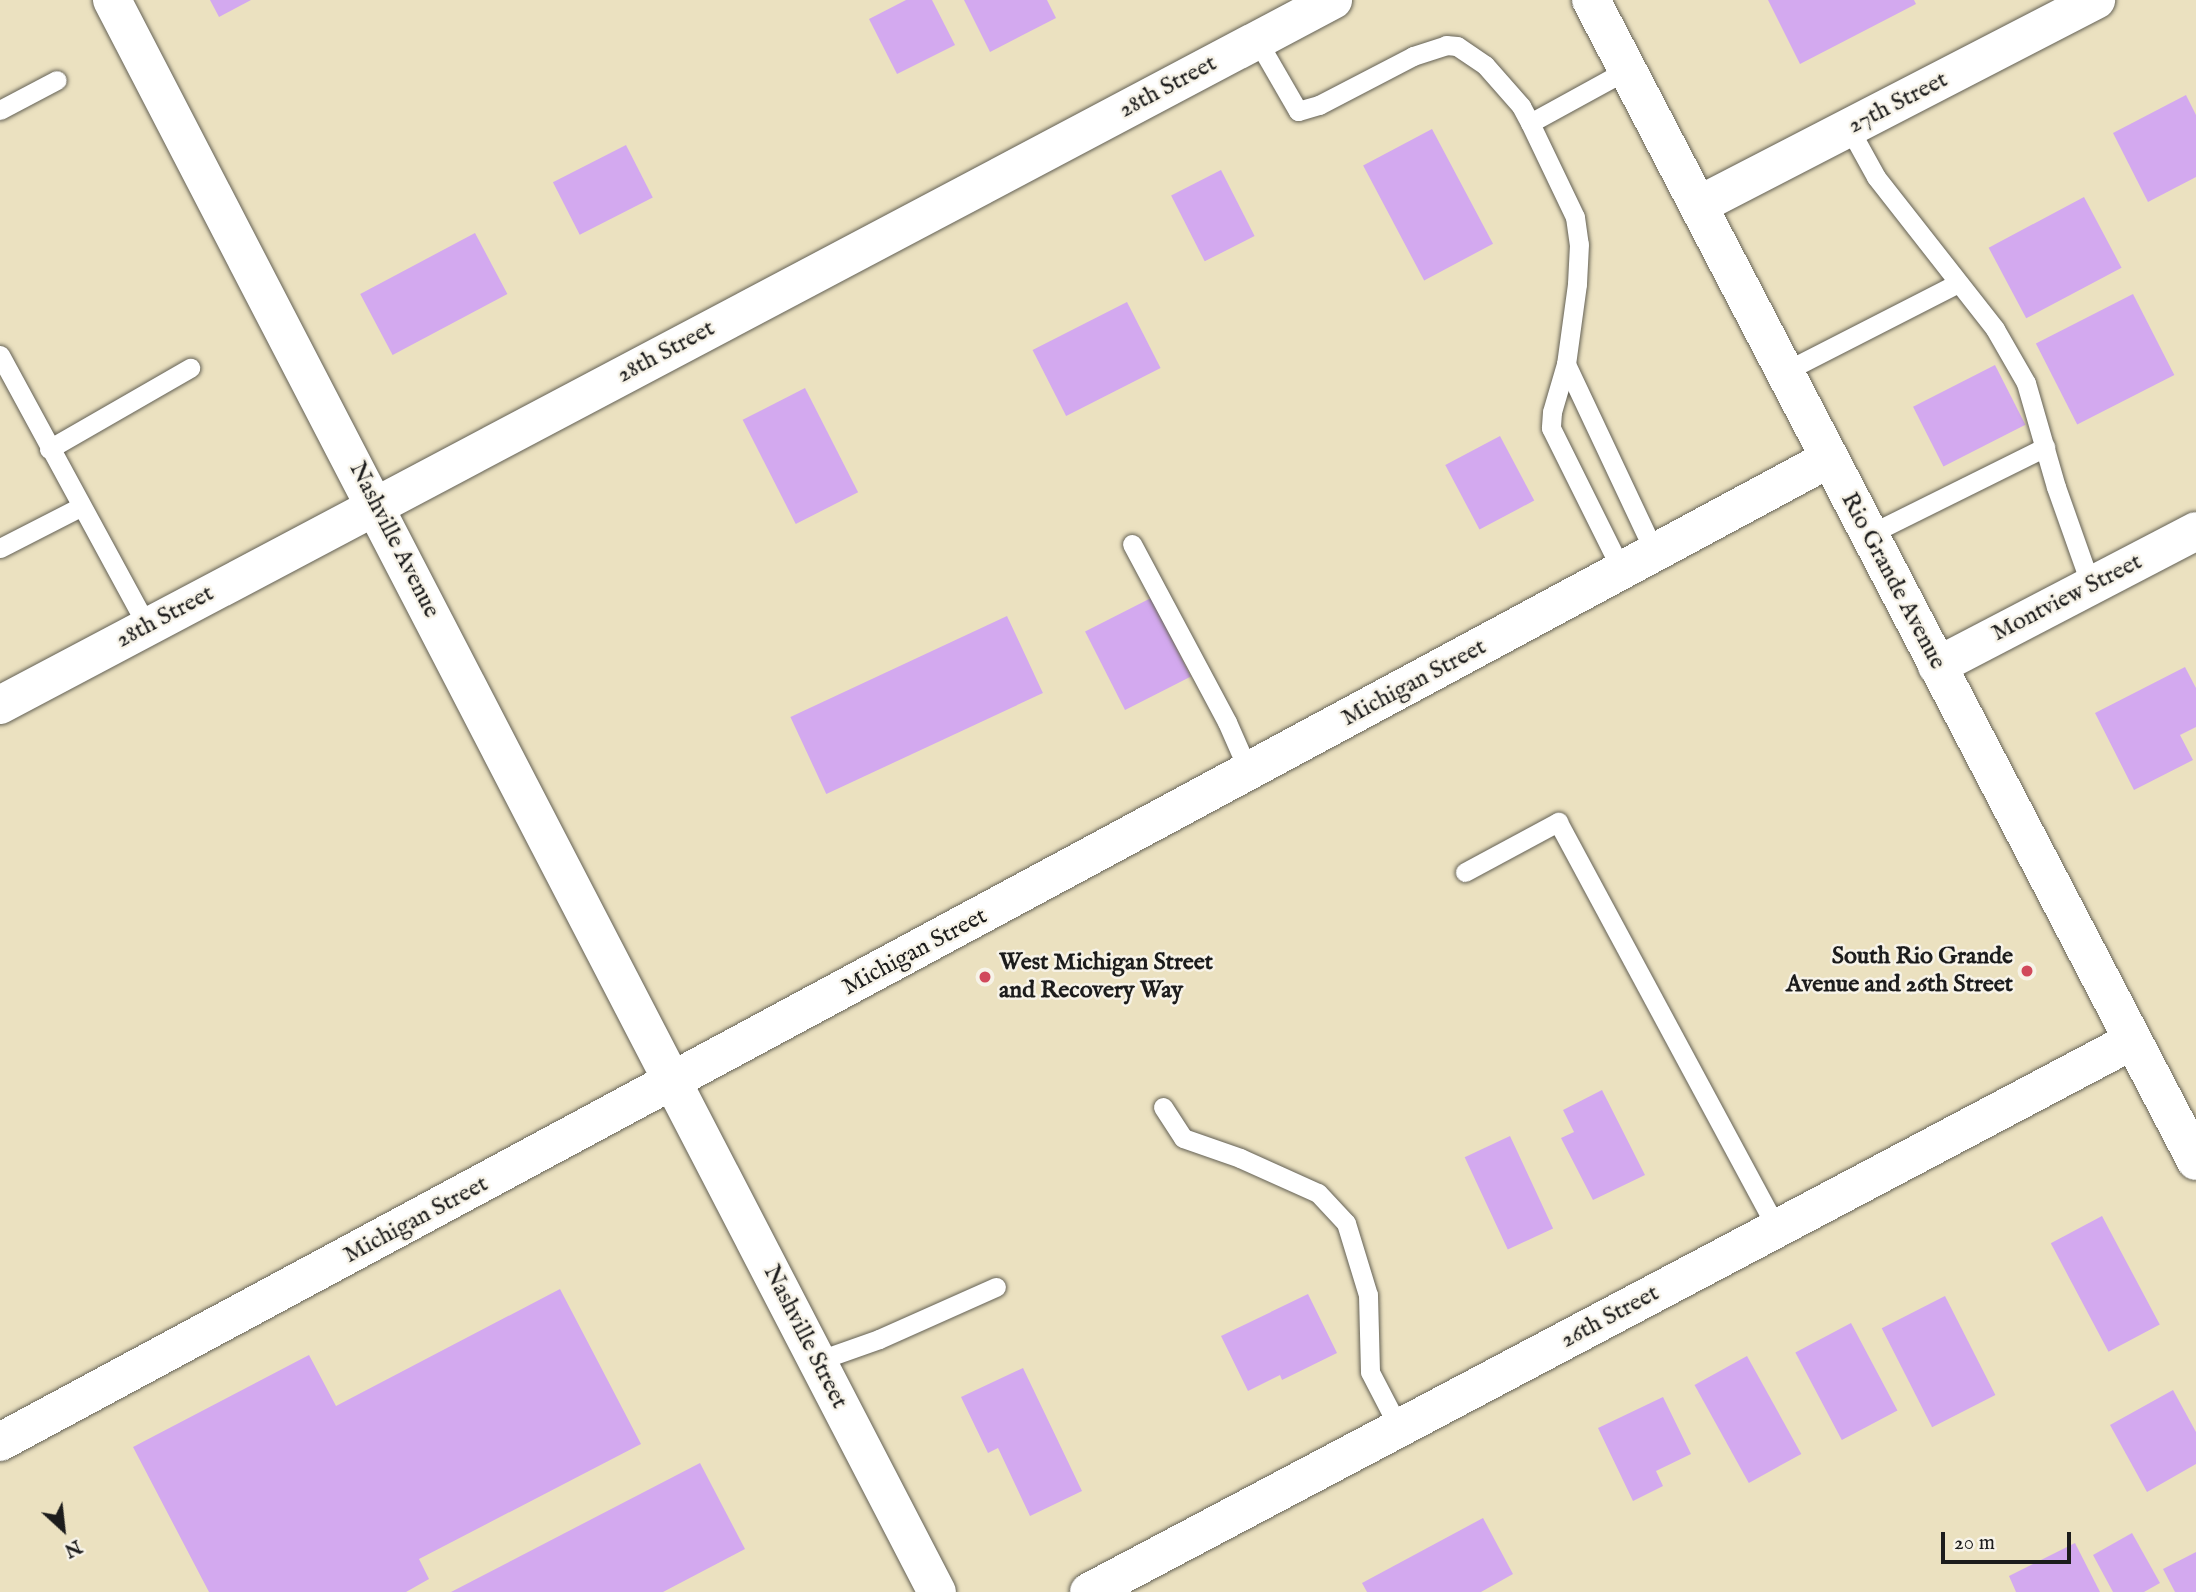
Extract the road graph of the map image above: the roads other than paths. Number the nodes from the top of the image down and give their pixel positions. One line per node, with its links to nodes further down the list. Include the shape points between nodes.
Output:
1 (112, 0): 20 (street, Nashville Avenue)
2 (1333, 0): 5 (street, 28th Street)
3 (1591, 0): 6 (street, Rio Grande Avenue)
4 (2096, 0): 10 (street, 27th Street)
5 (1257, 40): 9 (lane, via 1298,111 1446,45 1468,52 1485,65); 20 (street, 28th Street)
6 (1627, 70): 9 (lane); 11 (street, Rio Grande Avenue)
7 (57, 80): 8 (lane)
8 (0, 110)
9 (1530, 123): 14 (lane, via 1575,217 1577,284)
10 (1849, 128): 11 (street, 27th Street); 12 (lane, via 1876,177)
11 (1699, 205): 16 (street, Rio Grande Avenue)
12 (1958, 283): 16 (lane); 17 (lane, via 1995,329 2026,383)
13 (0, 355): 18 (lane)
14 (1566, 364): 26 (lane); 27 (lane, via 1551,428)
15 (190, 368): 18 (lane)
16 (1784, 372): 19 (street, Rio Grande Avenue)
17 (2045, 447): 23 (lane); 28 (lane)
18 (49, 449): 21 (lane)
19 (1829, 460): 23 (street, Rio Grande Avenue); 26 (street, Michigan Street)
20 (375, 504): 29 (street, 28th Street); 35 (street, Nashville Avenue)
21 (80, 507): 25 (lane); 29 (lane)
22 (2196, 531): 28 (street, Montview Street)
23 (1868, 535): 30 (street, Rio Grande Avenue)
24 (1132, 544): 32 (lane)
25 (0, 548)
26 (1656, 553): 27 (street, Michigan Street)
27 (1622, 571): 32 (street, Michigan Street)
28 (2091, 586): 30 (street, Montview Street)
29 (147, 626): 31 (street, 28th Street)
30 (1937, 666): 34 (street, Rio Grande Avenue)
31 (0, 705)
32 (1249, 772): 35 (street, Michigan Street)
33 (1465, 872): 39 (lane, via 1558,822)
34 (2132, 1041): 37 (street, Rio Grande Avenue); 39 (street, 26th Street)
35 (673, 1082): 41 (street, Nashville Street); 43 (street, Michigan Street)
36 (1163, 1107): 42 (lane, via 1183,1138 1318,1193 1346,1223 1368,1295 1370,1373)
37 (2187, 1124): 38 (street, Rio Grande Avenue)
38 (2196, 1161)
39 (1777, 1228): 42 (street, 26th Street)
40 (996, 1287): 41 (lane)
41 (817, 1361): 44 (street, Nashville Street)
42 (1399, 1428): 45 (street, 26th Street)
43 (0, 1442)
44 (937, 1592)
45 (1088, 1592)

